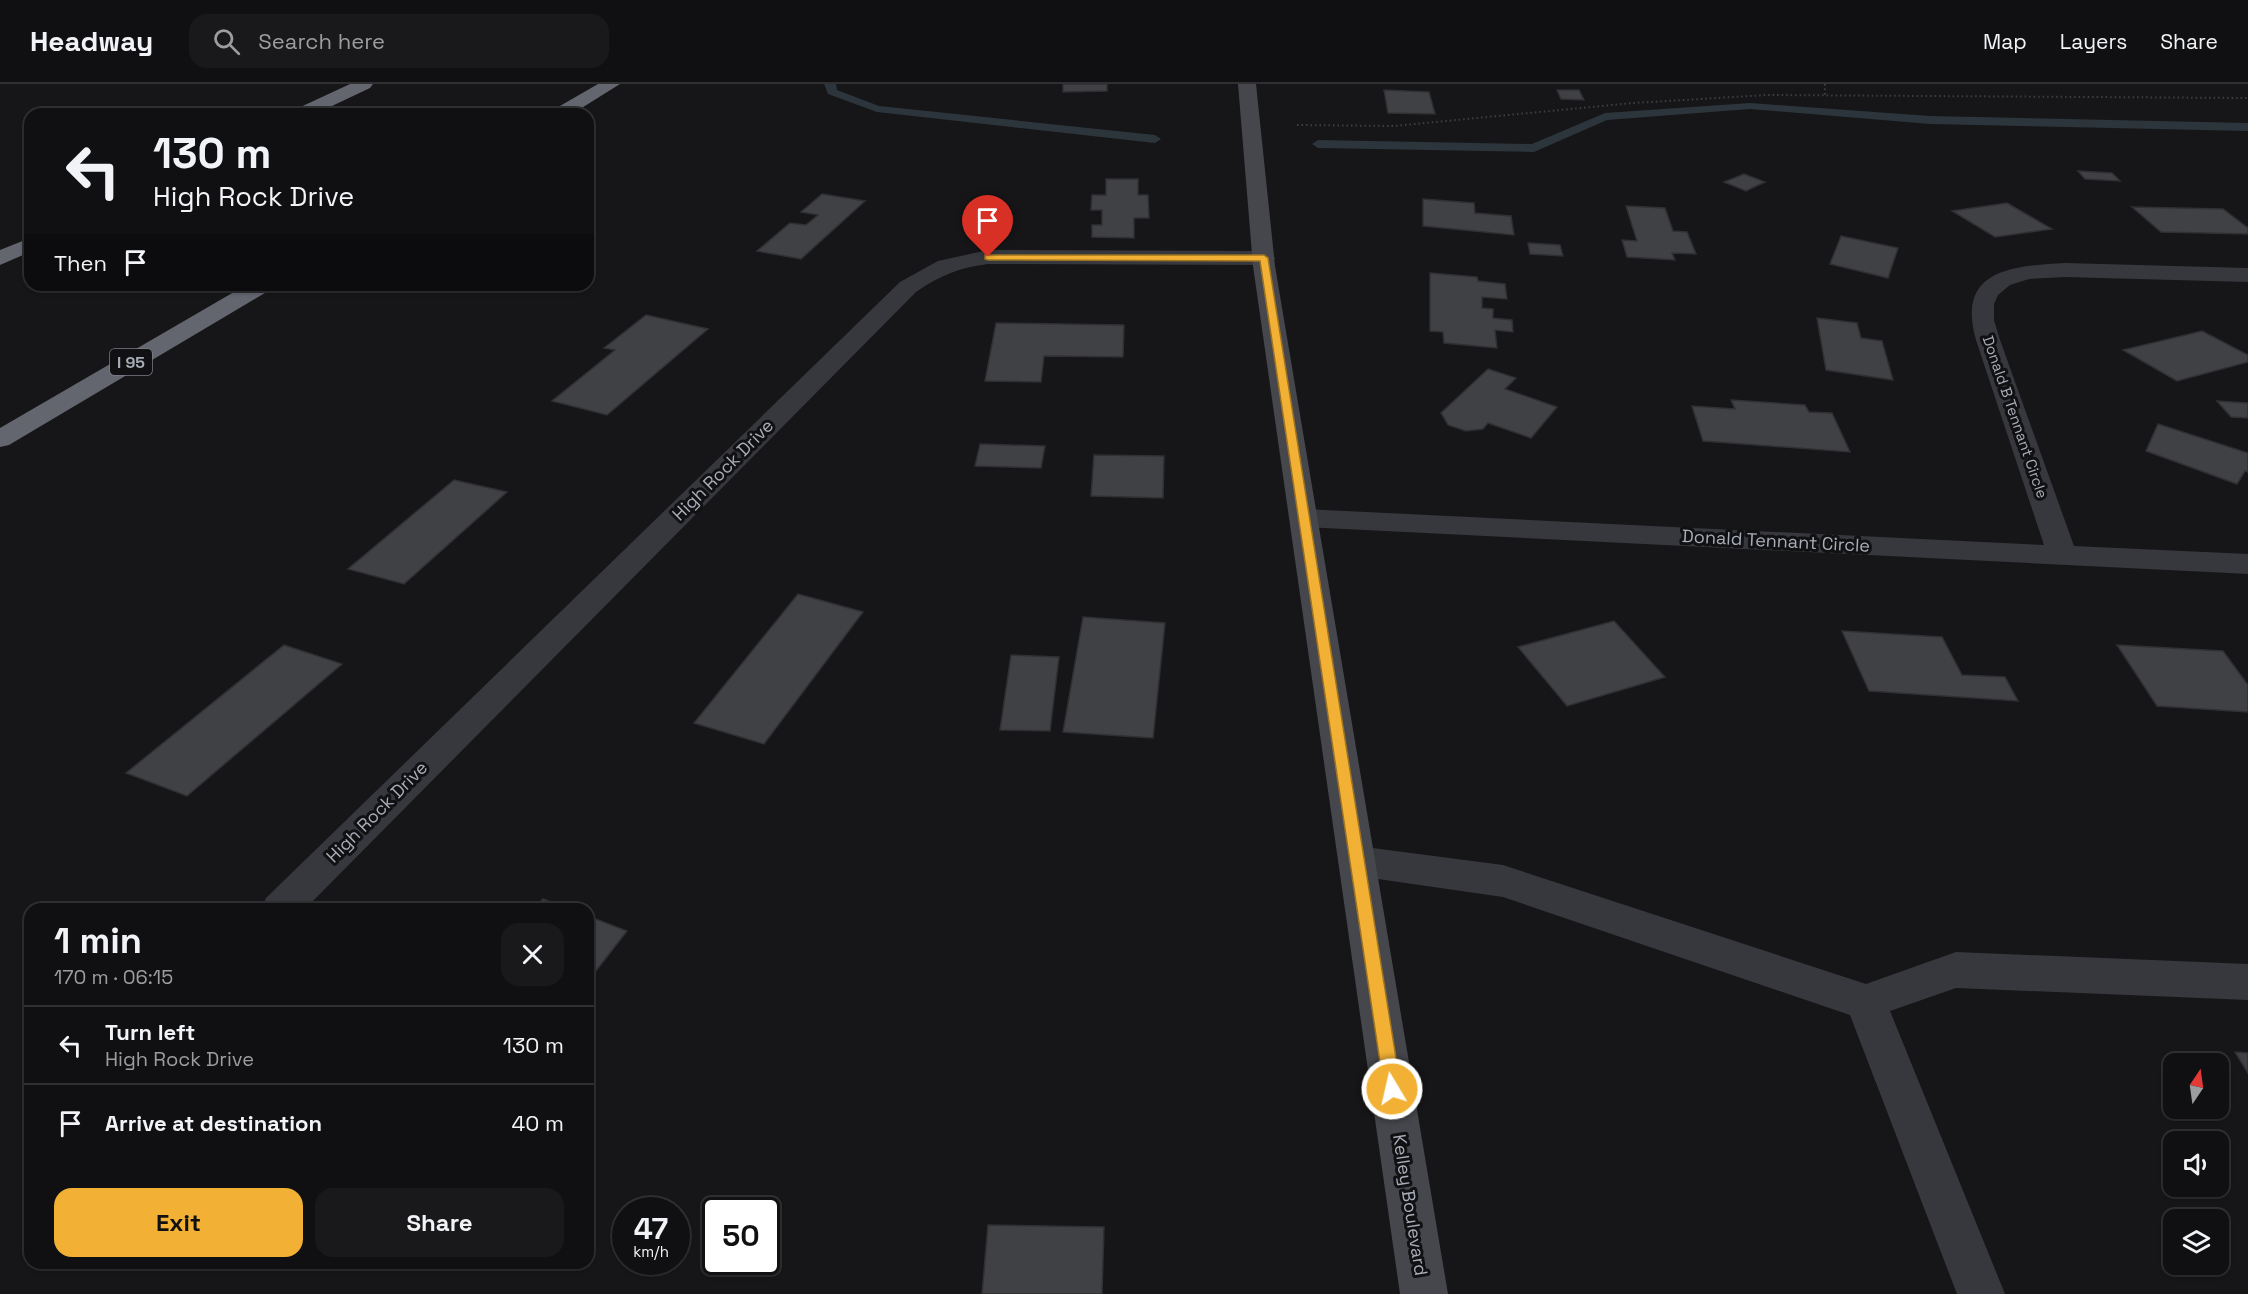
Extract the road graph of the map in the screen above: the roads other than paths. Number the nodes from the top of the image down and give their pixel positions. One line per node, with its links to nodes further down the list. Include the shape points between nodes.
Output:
1 (364, 84): 4 (highway)
2 (612, 84): 5 (highway)
3 (1247, 84): 8 (main road, Kelley Boulevard)
4 (313, 108)
5 (570, 108)
6 (24, 246): 7 (highway)
7 (0, 258)
8 (1264, 258): 12 (main road, Kelley Boulevard); 16 (street, High Rock Drive, via 988,257 962,260 923,276)
9 (2248, 275): 13 (street, Donald B Tennant Circle, via 2027,272 2002,280 1988,292 1982,304 1982,320)
10 (252, 291): 11 (highway, I 95)
11 (0, 440)
12 (1304, 518): 13 (street, Donald Tennant Circle); 15 (main road, Kelley Boulevard)
13 (2062, 555): 14 (street, Donald Tennant Circle)
14 (2248, 564)
15 (1357, 861): 18 (street, via 1503,881); 19 (main road, Kelley Boulevard)
16 (286, 903)
17 (2248, 982): 18 (street, via 1956,970)
18 (1866, 1002): 20 (street)
19 (1424, 1294)
20 (1981, 1294)

